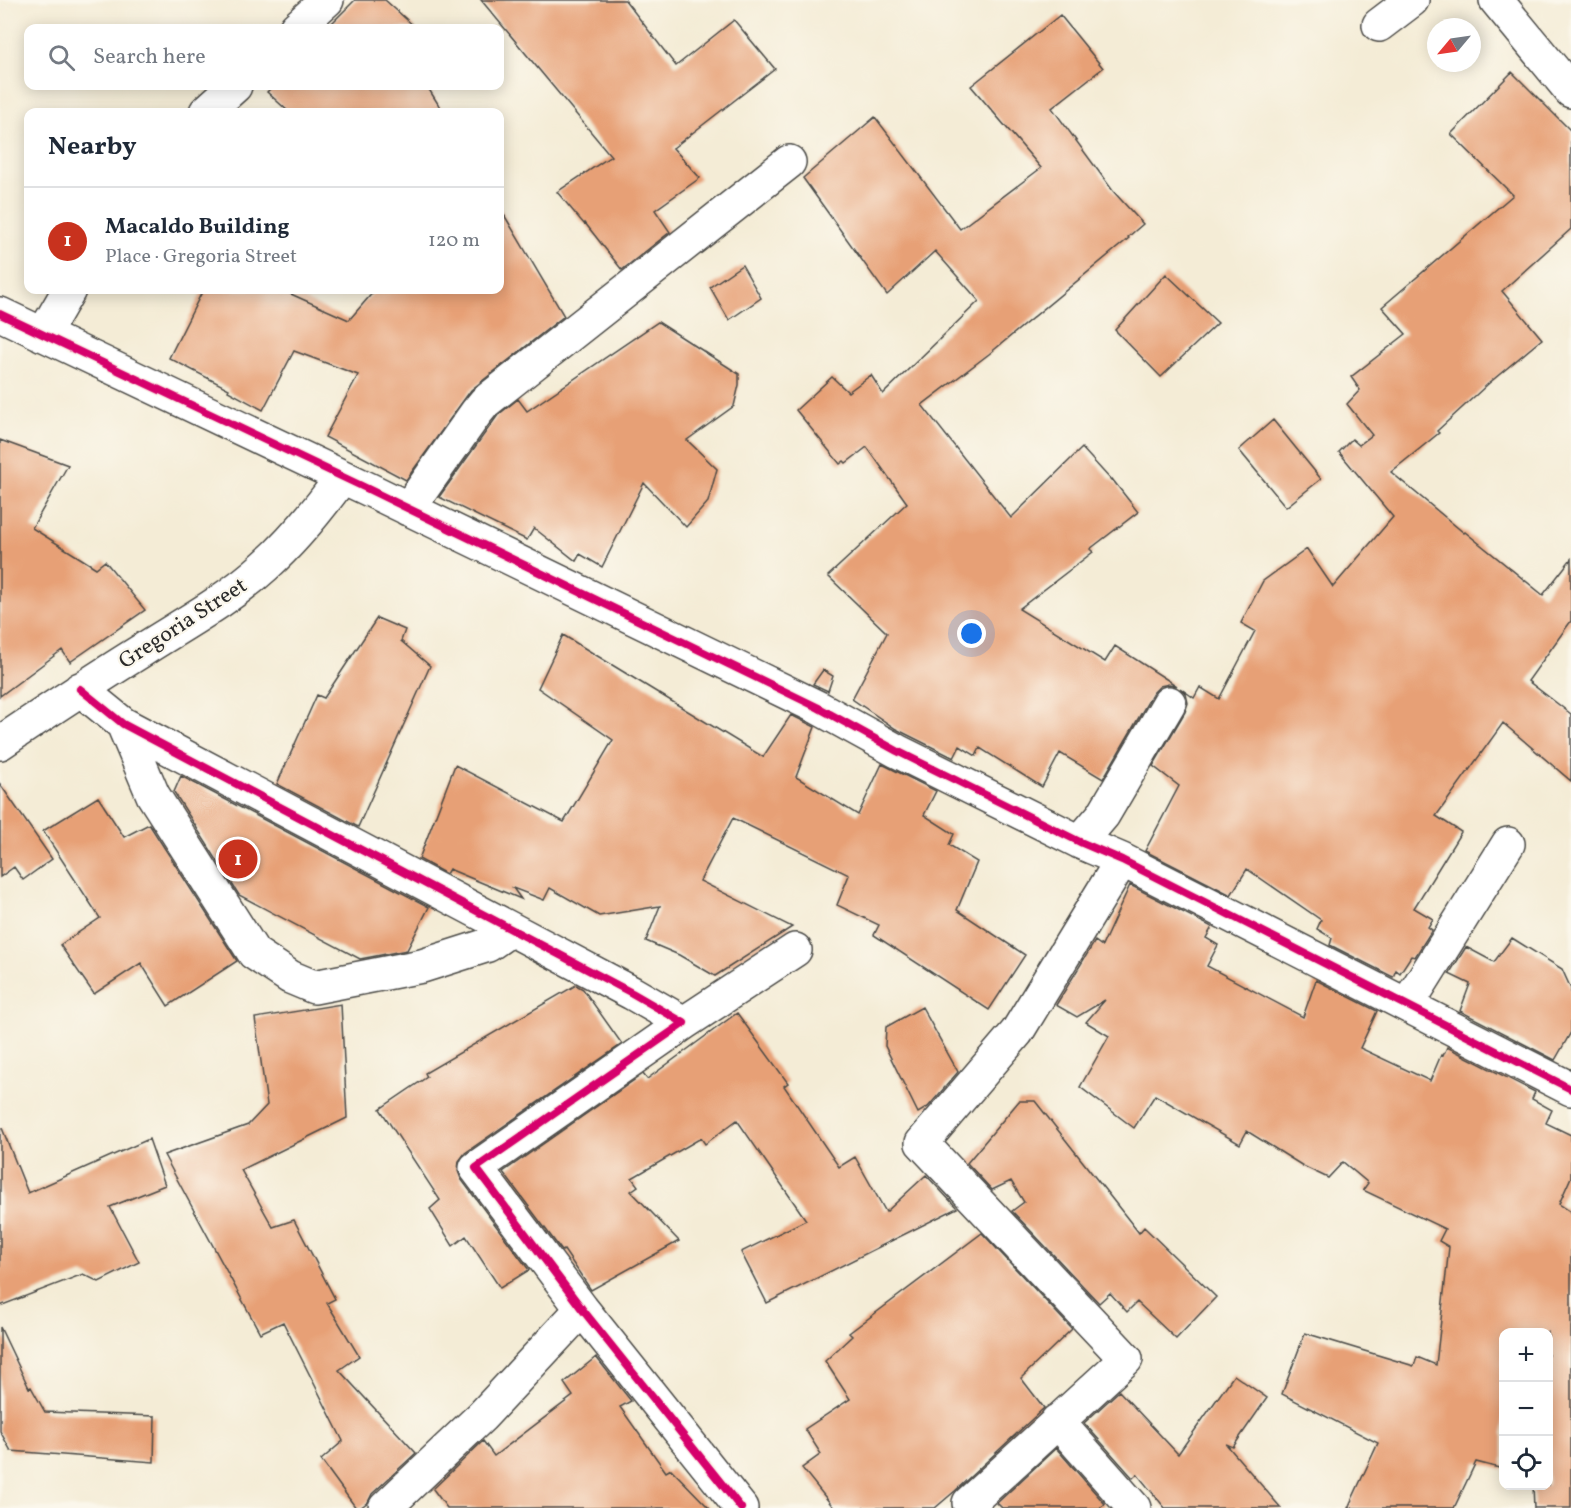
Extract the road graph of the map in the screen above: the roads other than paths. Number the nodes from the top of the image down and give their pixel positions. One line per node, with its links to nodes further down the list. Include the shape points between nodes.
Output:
1 (327, 0): 4 (street)
2 (1412, 0): 5 (street)
3 (1496, 0): 7 (street)
4 (300, 24)
5 (1379, 25)
6 (231, 90): 8 (street)
7 (1571, 91)
8 (210, 108)
9 (789, 162): 14 (street, via 485,402)
10 (67, 294): 12 (street)
11 (0, 314): 12 (street)
12 (43, 335): 13 (street)
13 (342, 477): 14 (street); 15 (street, Gregoria Street, via 297,535 264,567 219,602)
14 (408, 509): 19 (street, via 819,708)
15 (80, 689): 17 (street); 18 (street, Gregoria Street)
16 (1169, 703): 19 (street, via 1103,815)
17 (123, 724): 22 (street); 22 (street, via 153,795 254,953 290,977 314,987 422,966 489,945)
18 (0, 743)
19 (1080, 842): 21 (street)
20 (1508, 844): 24 (street)
21 (1122, 860): 24 (street); 28 (street, via 1017,1032 922,1143 1126,1359)
22 (511, 929): 25 (street)
23 (795, 950): 25 (street)
24 (1407, 1005): 26 (street)
25 (684, 1023): 27 (street, via 476,1168)
26 (1571, 1089)
27 (582, 1309): 29 (street); 30 (street)
28 (1057, 1421): 31 (street, via 969,1503); 32 (street)
29 (398, 1503)
30 (741, 1508)
31 (974, 1508)
32 (1134, 1508)

